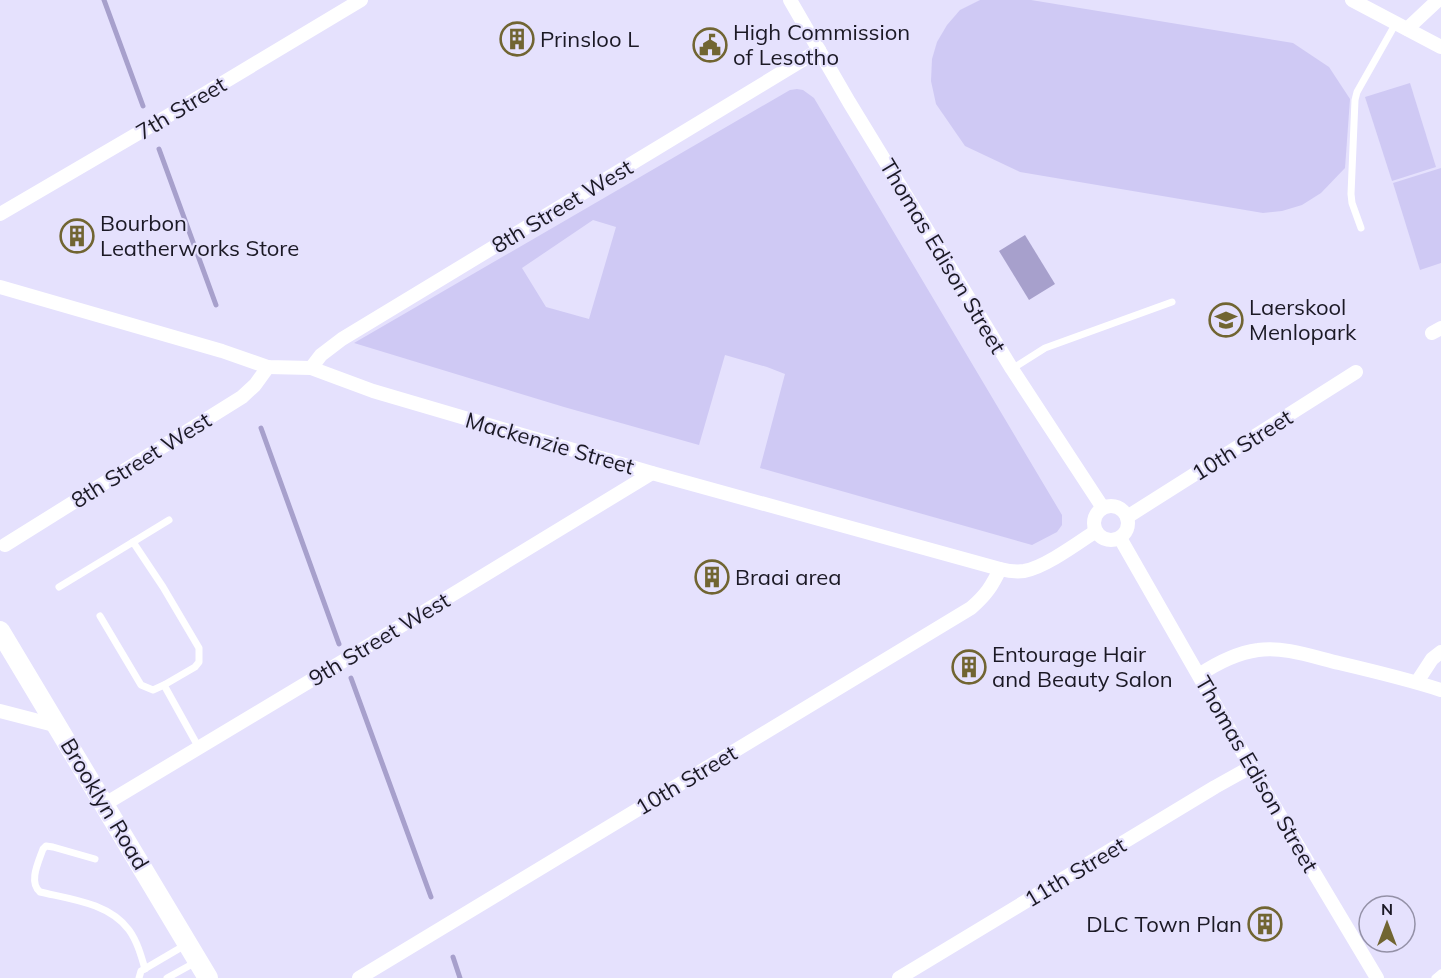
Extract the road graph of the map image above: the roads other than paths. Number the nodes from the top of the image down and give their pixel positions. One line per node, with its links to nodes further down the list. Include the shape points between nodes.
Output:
1 (361, 0): 8 (street, 7th Street)
2 (790, 0): 7 (street, Thomas Edison Street)
3 (1352, 0): 5 (street)
4 (1438, 0): 5 (street)
5 (1401, 26): 6 (street); 9 (lane, via 1361,84 1355,100 1351,194)
6 (1441, 47)
7 (819, 50): 13 (street, 8th Street West, via 342,339); 14 (street, Thomas Edison Street)
8 (0, 214)
9 (1361, 228)
10 (0, 287): 12 (street, Mackenzie Street)
11 (1172, 302): 14 (lane, via 1045,348)
12 (268, 367): 13 (street, Mackenzie Street); 23 (street, 8th Street West, via 242,397)
13 (311, 368): 16 (street, Mackenzie Street, via 373,391)
14 (1012, 369): 17 (street, Thomas Edison Street)
15 (1356, 372): 18 (street, 10th Street)
16 (652, 473): 24 (street, Mackenzie Street); 35 (street, 9th Street West)
17 (1103, 508): 18 (street, via 1120,508); 20 (street, via 1095,516)
18 (1127, 518): 21 (street, via 1127,529)
19 (169, 520): 22 (lane)
20 (1096, 531): 21 (street, via 1104,539); 24 (street, Mackenzie Street, via 1032,569)
21 (1120, 538): 29 (street, Thomas Edison Street)
22 (133, 542): 25 (lane); 31 (lane, via 199,648 195,667)
23 (5, 545)
24 (1000, 569): 46 (street, 10th Street, via 987,594 971,608)
25 (59, 587)
26 (100, 616): 31 (lane, via 141,686 153,690)
27 (0, 631): 34 (main road, Brooklyn Road)
28 (1441, 652): 30 (street)
29 (1199, 675): 30 (street, via 1238,655 1268,649); 36 (street, Thomas Edison Street)
30 (1417, 682): 32 (street)
31 (164, 686): 35 (lane)
32 (1441, 690)
33 (0, 711): 34 (street)
34 (58, 726): 37 (main road, Brooklyn Road)
35 (199, 748): 37 (street, 9th Street West)
36 (1251, 767): 47 (street, 11th Street); 48 (street, Thomas Edison Street)
37 (105, 804): 39 (main road, Brooklyn Road)
38 (95, 859): 41 (lane, via 46,846 36,873 36,888 113,915 129,930)
39 (188, 943): 40 (main road, Brooklyn Road); 41 (lane)
40 (198, 961): 44 (lane); 45 (main road, Brooklyn Road)
41 (145, 969): 43 (lane)
42 (1441, 973): 49 (lane)
43 (139, 978)
44 (167, 978)
45 (208, 978)
46 (359, 978)
47 (899, 978)
48 (1377, 978)
49 (1435, 978)

